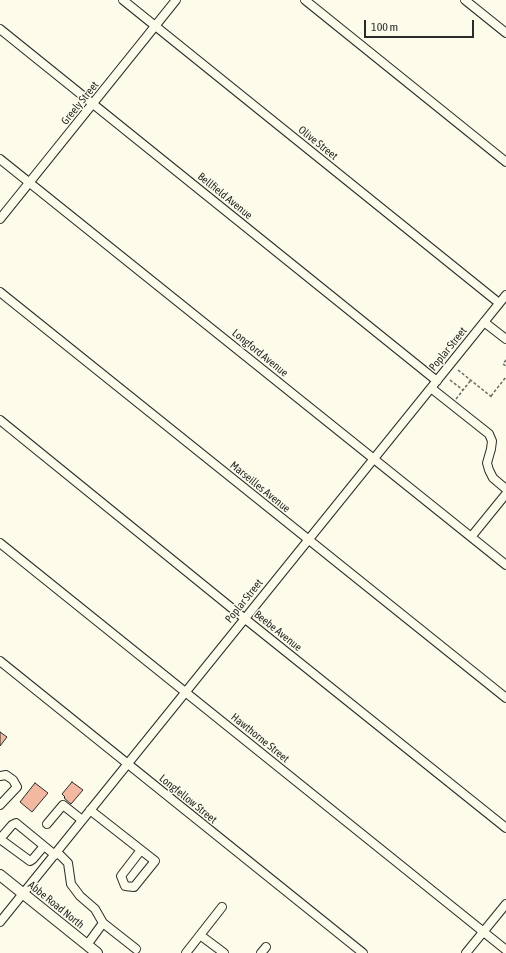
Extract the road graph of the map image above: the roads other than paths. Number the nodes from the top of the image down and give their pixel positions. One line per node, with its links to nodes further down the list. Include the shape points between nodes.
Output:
1 (123, 0): 5 (street, Olive Street)
2 (176, 0): 5 (street, Greely Street)
3 (305, 0): 10 (street)
4 (466, 0): 7 (street)
5 (155, 26): 8 (street, Greely Street); 15 (street, Olive Street)
6 (0, 29): 8 (street, Bellfield Avenue)
7 (506, 33)
8 (93, 104): 11 (street, Greely Street); 18 (street, Bellfield Avenue)
9 (0, 159): 11 (street, Longford Avenue)
10 (506, 162)
11 (30, 183): 12 (street, Greely Street); 21 (street, Longford Avenue)
12 (0, 219)
13 (0, 292): 25 (street, Marseilles Avenue)
14 (506, 295): 15 (street, Poplar Street)
15 (499, 303): 16 (street, Poplar Street)
16 (484, 322): 17 (street); 18 (street, Poplar Street)
17 (506, 339)
18 (436, 381): 19 (street, Poplar Street)
19 (431, 388): 21 (street, Poplar Street); 22 (street, via 489,434 492,449 487,463 493,478)
20 (0, 420): 28 (street, Beebe Avenue)
21 (374, 459): 24 (street, Longford Avenue); 25 (street, Poplar Street)
22 (506, 489)
23 (506, 494): 24 (street)
24 (471, 537): 27 (street, Longford Avenue)
25 (308, 540): 28 (street, Poplar Street); 31 (street, Marseilles Avenue)
26 (0, 543): 30 (street, Hawthorne Street)
27 (506, 565)
28 (244, 619): 30 (street, Poplar Street); 38 (street, Beebe Avenue)
29 (0, 661): 32 (street, Longfellow Street)
30 (185, 692): 32 (street, Poplar Street); 49 (street, Hawthorne Street)
31 (506, 698)
32 (127, 764): 35 (street, Poplar Street); 57 (street, Longfellow Street)
33 (0, 776): 34 (street, via 6,775 17,787)
34 (0, 805)
35 (90, 810): 36 (street, Poplar Street); 41 (street)
36 (82, 820): 37 (street, via 63,805); 42 (street, Poplar Street)
37 (47, 824)
38 (506, 828)
39 (0, 839): 40 (street, via 30,861); 40 (street, via 16,823)
40 (44, 846): 42 (street)
41 (141, 850): 41 (street, via 121,876 125,886 134,887 155,861)
42 (56, 853): 44 (street, Poplar Street); 48 (street, via 68,863 71,884 95,909)
43 (0, 875): 44 (main road, Abbe Road North)
44 (23, 894): 47 (street, Poplar Street); 51 (main road, Abbe Road North)
45 (506, 904): 49 (street)
46 (222, 908): 50 (street)
47 (0, 922)
48 (104, 923): 51 (street); 52 (street)
49 (484, 932): 53 (street, Hawthorne Street); 58 (street)
50 (200, 935): 55 (street); 56 (street)
51 (87, 945): 54 (main road, Abbe Road North)
52 (136, 949)
53 (506, 950)
54 (97, 953)
55 (186, 953)
56 (224, 953)
57 (363, 953)
58 (466, 953)

